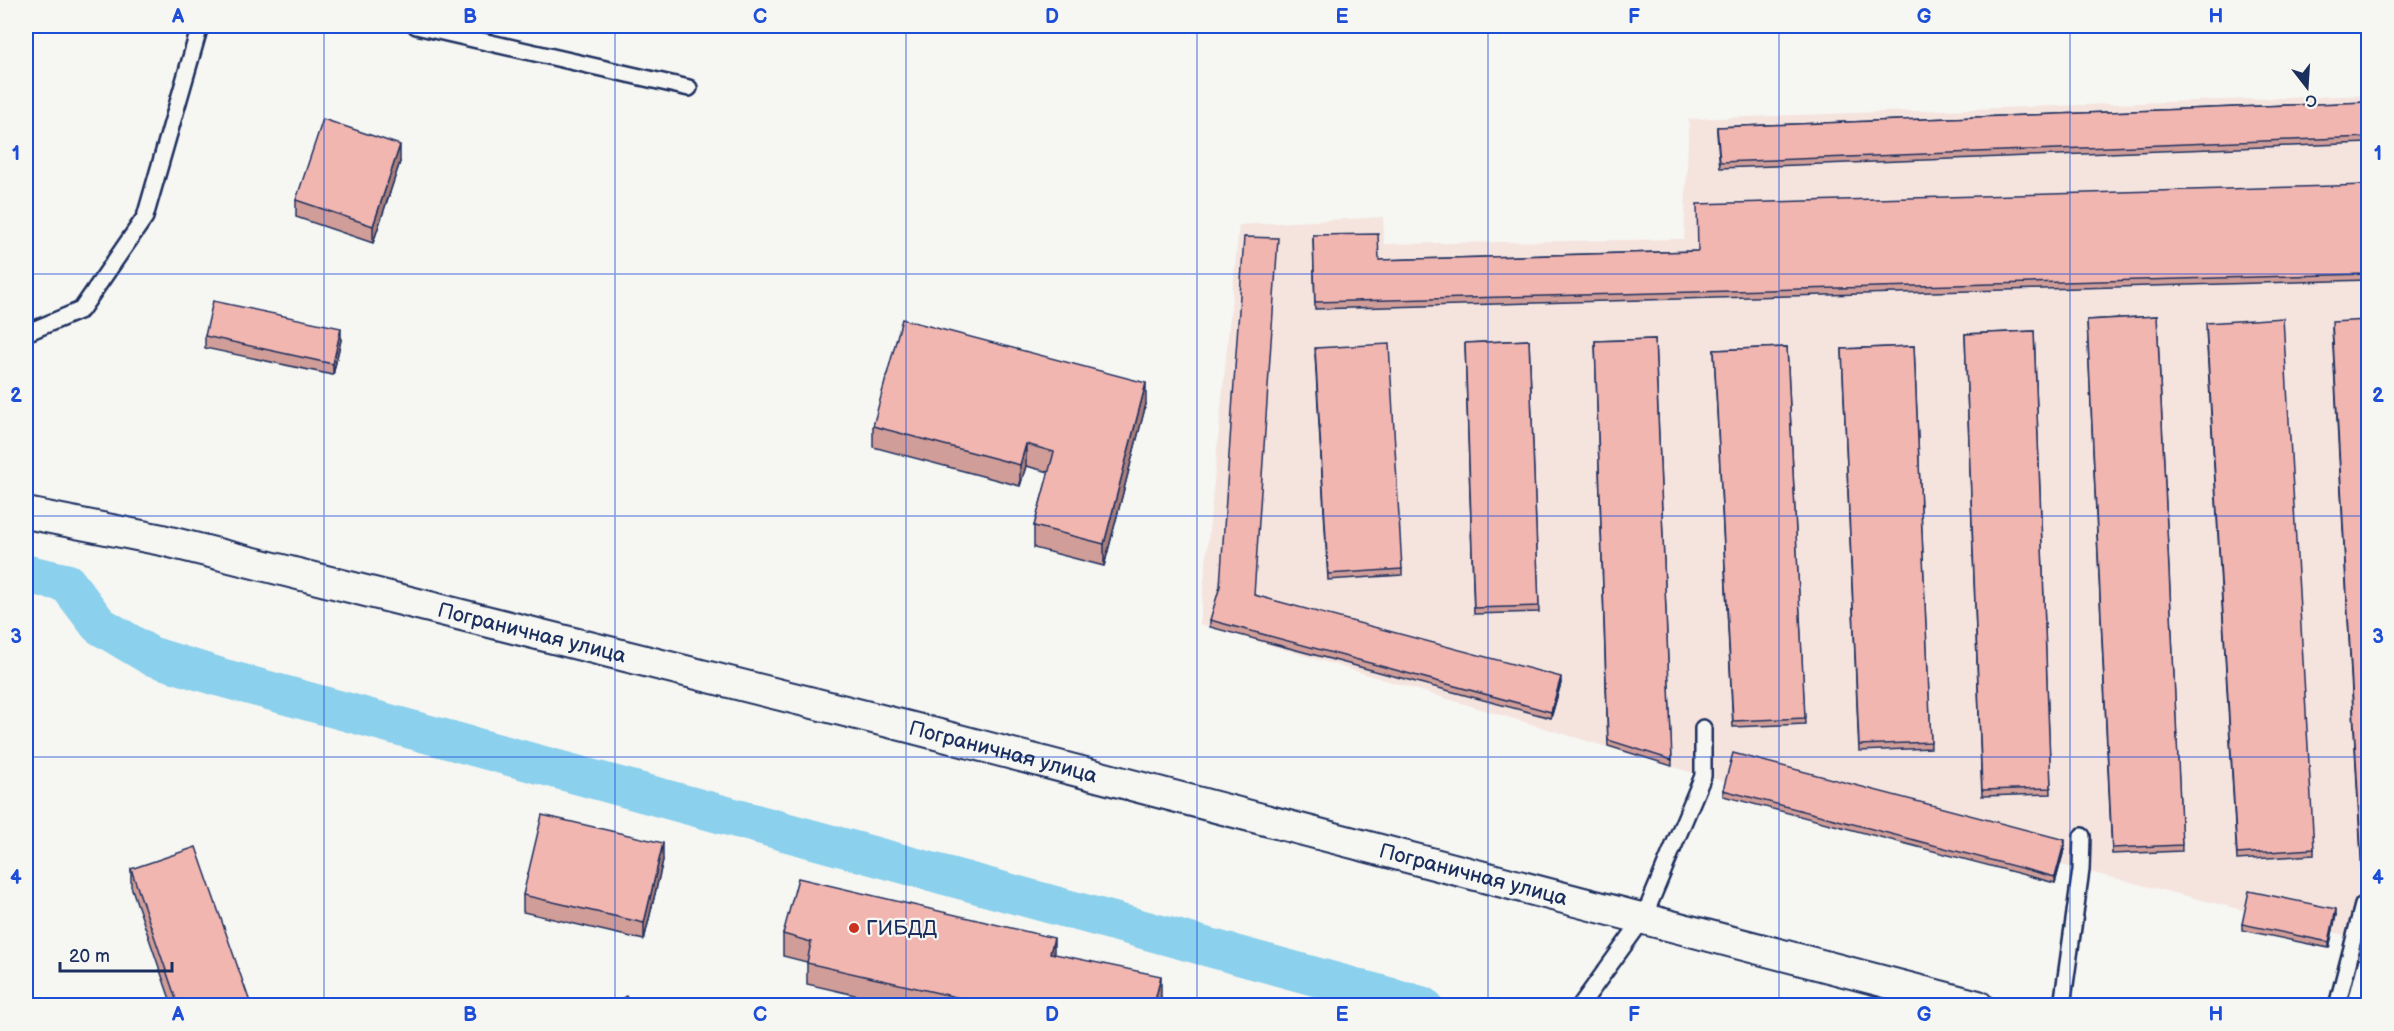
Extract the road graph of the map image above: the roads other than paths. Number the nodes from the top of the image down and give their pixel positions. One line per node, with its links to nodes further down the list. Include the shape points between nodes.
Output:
1 (200, 26): 4 (lane, via 145,217 81,310)
2 (416, 26): 3 (lane)
3 (689, 88)
4 (26, 333)
5 (26, 513): 9 (street, Пограничная улица, via 162,540 909,727)
6 (1702, 728): 9 (lane, via 1703,776)
7 (2082, 836): 12 (lane, via 2081,870)
8 (2363, 905): 13 (lane)
9 (1643, 919): 10 (lane); 11 (street, Пограничная улица)
10 (1580, 1005)
11 (1978, 1005)
12 (2062, 1005)
13 (2337, 1005)

